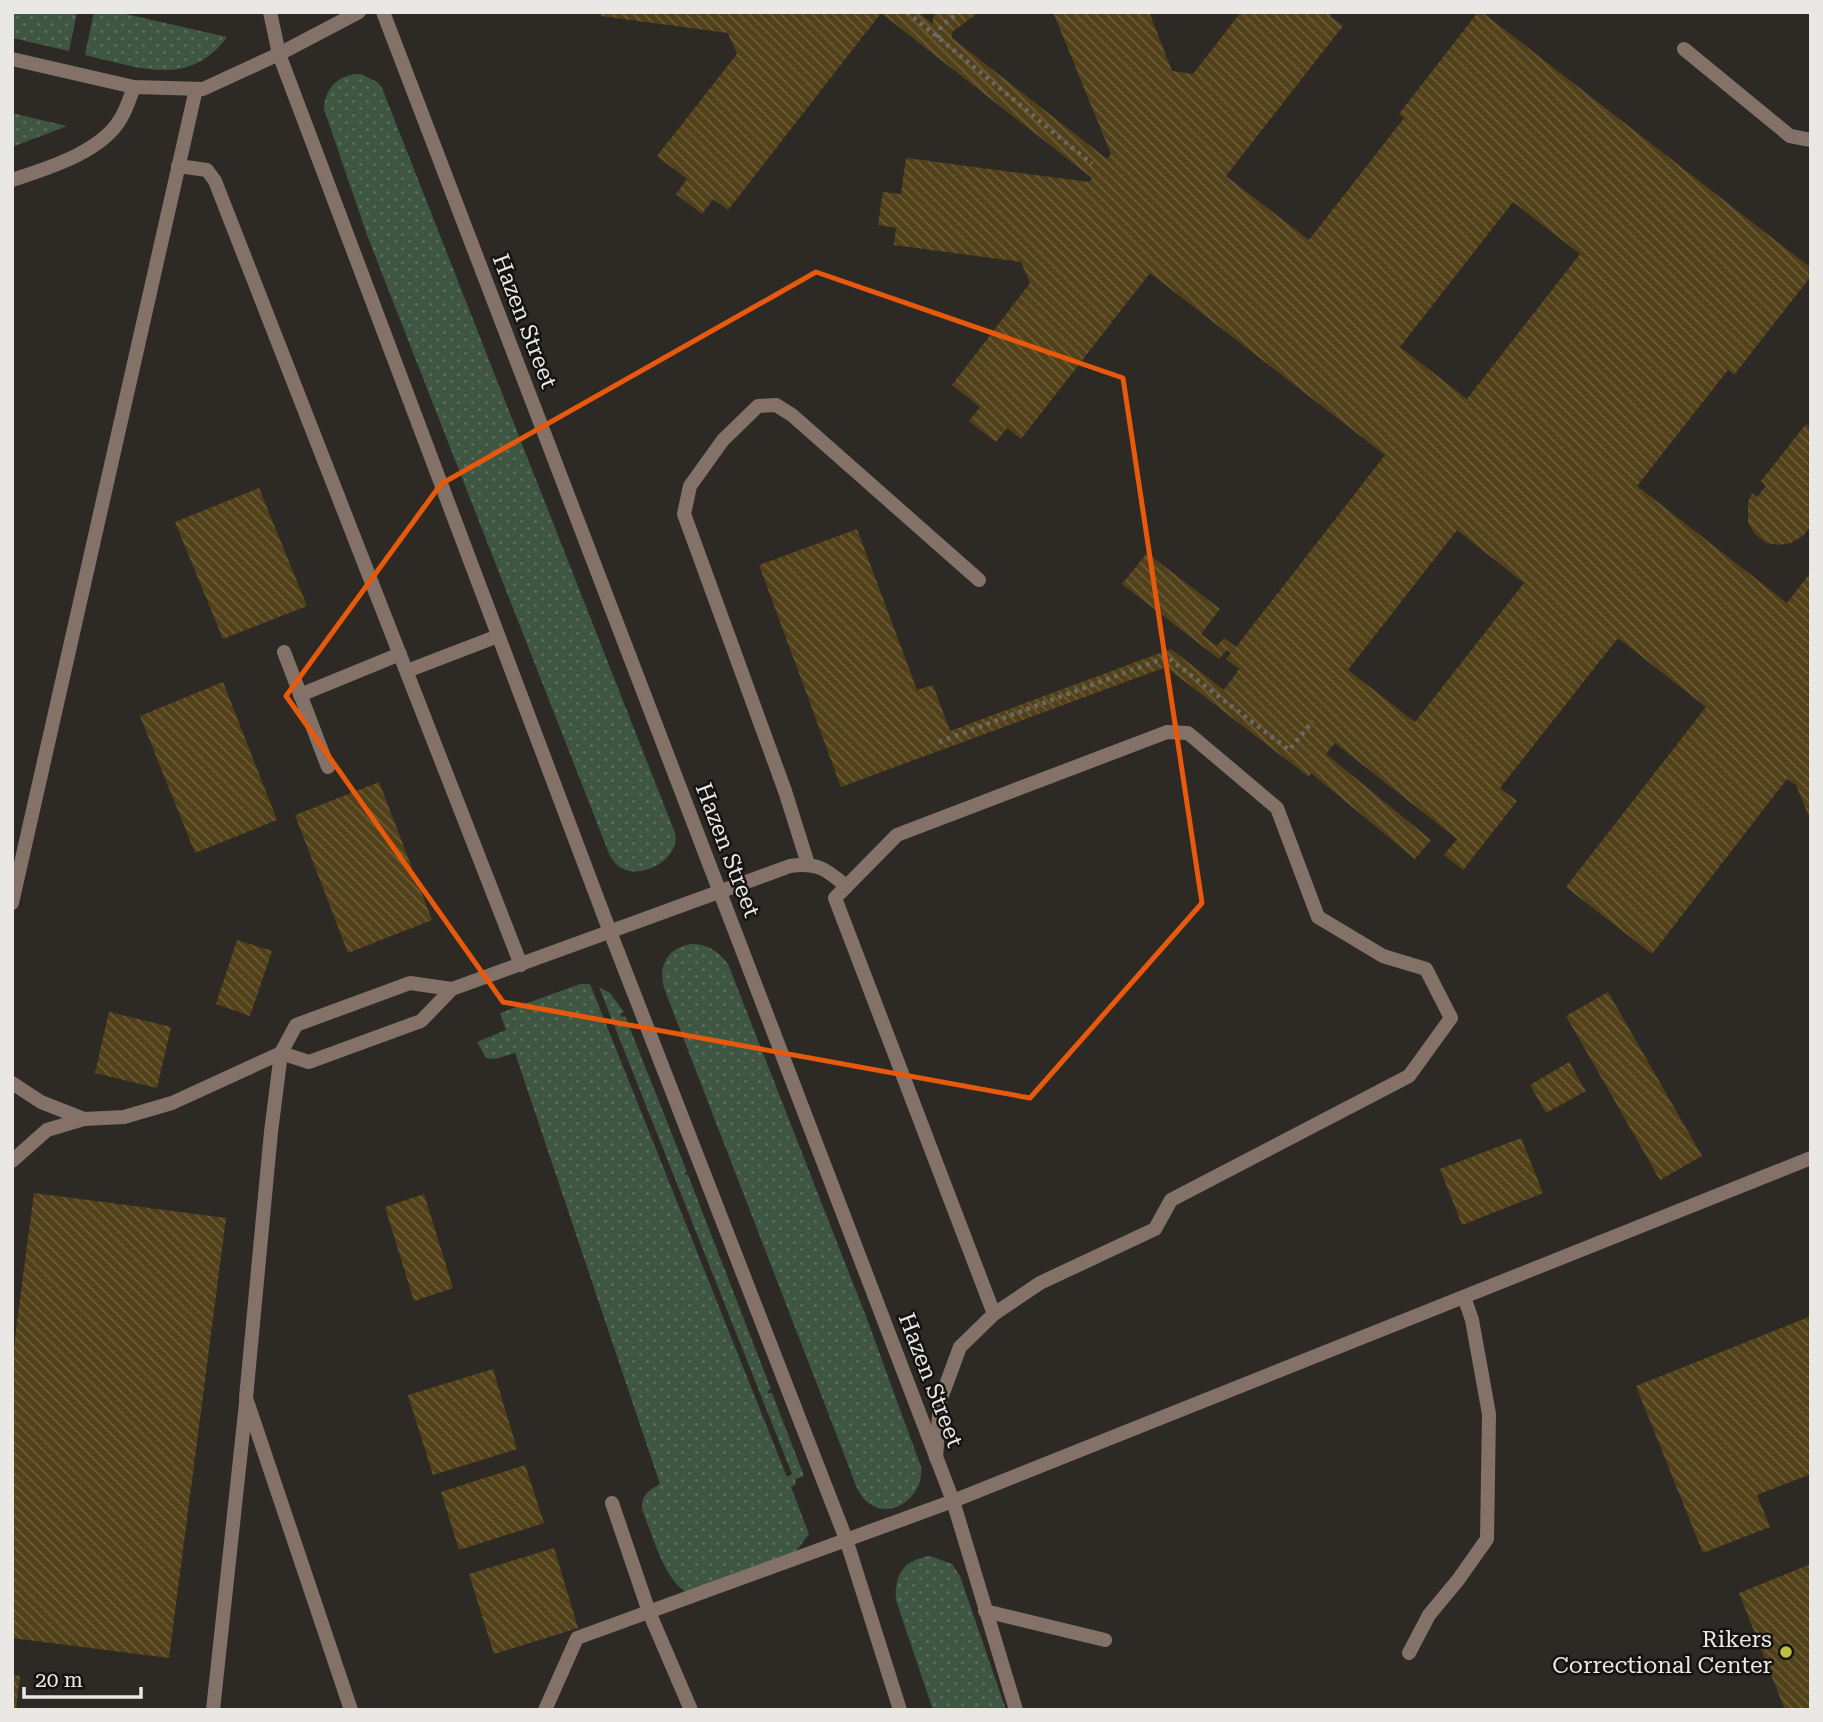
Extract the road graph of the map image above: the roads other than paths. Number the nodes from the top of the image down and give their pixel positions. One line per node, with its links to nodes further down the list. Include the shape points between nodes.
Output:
1 (270, 12): 5 (street)
2 (359, 12): 5 (street)
3 (383, 12): 21 (street, Hazen Street)
4 (1684, 49): 9 (street, via 1790,136)
5 (279, 54): 8 (street); 13 (street)
6 (12, 59): 7 (street)
7 (134, 87): 8 (street); 11 (street, via 121,120 95,144 60,164)
8 (196, 89): 10 (street)
9 (1811, 140)
10 (178, 166): 15 (street, via 206,170 215,181); 22 (street)
11 (12, 180)
12 (979, 580): 19 (street, via 776,405 758,406 723,440 690,486 684,514)
13 (498, 636): 16 (street); 23 (street)
14 (284, 652): 17 (street)
15 (400, 654): 16 (street); 17 (street)
16 (407, 671): 24 (street)
17 (300, 695): 18 (street)
18 (328, 767)
19 (808, 864): 20 (street, via 827,870); 21 (street, via 790,866)
20 (846, 886): 32 (street, via 835,898); 32 (street, via 897,835 1167,732 1188,733 1277,808 1318,917 1383,956 1426,970 1451,1018 1409,1076 1171,1199 1155,1229 1040,1283)
21 (720, 892): 23 (street); 34 (street, Hazen Street)
22 (12, 903)
23 (610, 933): 24 (street); 37 (street)
24 (521, 965): 25 (street)
25 (452, 989): 26 (street, via 421,1021 309,1062); 26 (street, via 410,983 296,1025)
26 (281, 1053): 28 (street, via 172,1103 124,1117); 33 (street)
27 (12, 1083): 28 (street, via 41,1102)
28 (84, 1119): 30 (street, via 47,1130)
29 (1811, 1158): 31 (street)
30 (12, 1161)
31 (1464, 1297): 35 (street); 41 (street, via 1489,1414 1487,1539 1429,1615)
32 (994, 1314): 34 (street, via 960,1347 940,1401)
33 (246, 1398): 42 (street); 43 (street)
34 (936, 1458): 35 (street, Hazen Street)
35 (953, 1501): 37 (street); 38 (street, Hazen Street)
36 (612, 1503): 39 (street)
37 (846, 1539): 39 (street); 46 (street)
38 (985, 1611): 40 (street); 47 (street, Hazen Street)
39 (649, 1612): 44 (street, via 577,1638); 45 (street)
40 (1105, 1640)
41 (1409, 1653)
42 (213, 1710)
43 (351, 1710)
44 (545, 1710)
45 (691, 1710)
46 (900, 1710)
47 (1016, 1710)

